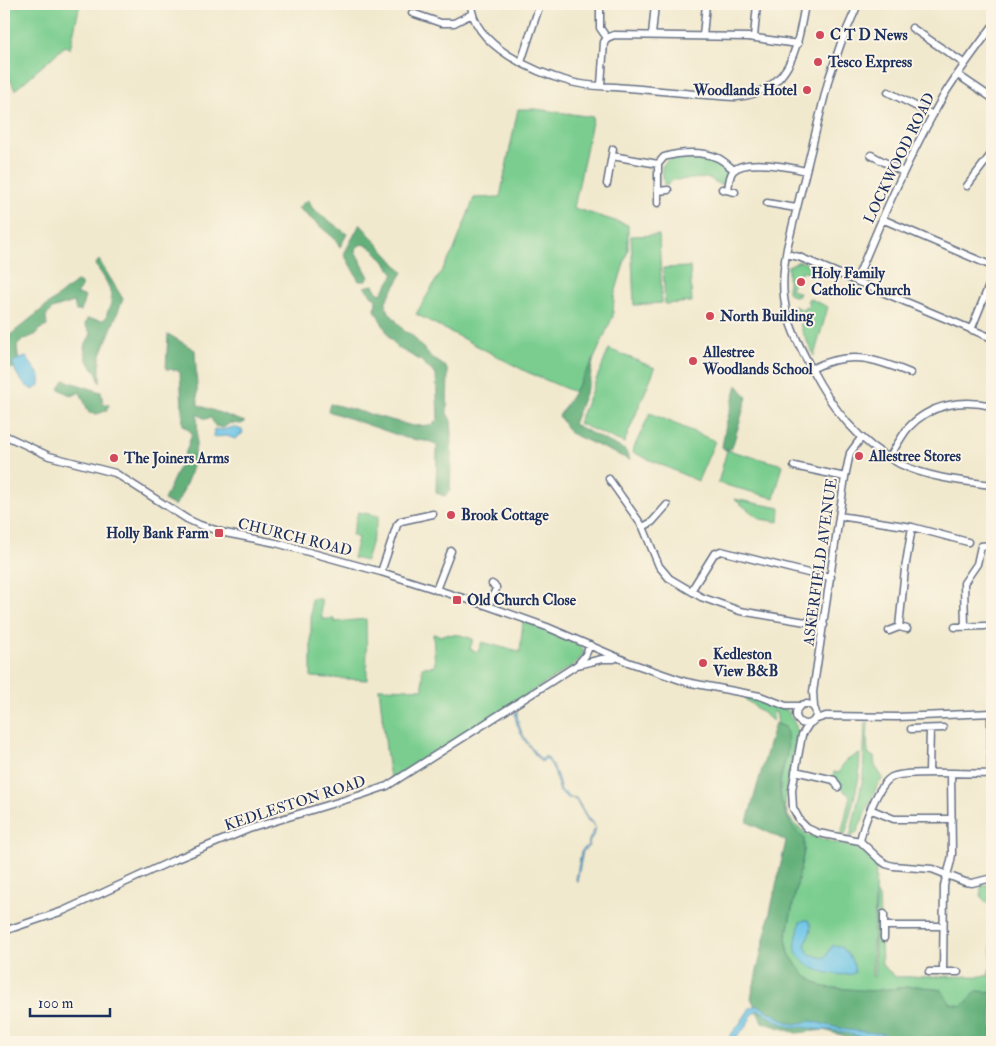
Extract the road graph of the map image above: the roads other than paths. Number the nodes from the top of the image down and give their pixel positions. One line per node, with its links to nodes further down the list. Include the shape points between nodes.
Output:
1 (471, 4): 10 (street)
2 (540, 4): 18 (street)
3 (600, 4): 15 (street, via 600,28)
4 (655, 4): 13 (street)
5 (706, 4): 14 (street)
6 (757, 4): 16 (street)
7 (804, 4): 17 (street)
8 (858, 4): 29 (street, via 832,70)
9 (412, 13): 10 (street, via 441,23 454,23)
10 (472, 14): 18 (street, via 491,42)
11 (992, 27): 19 (street, LOCKWOOD ROAD)
12 (912, 28): 19 (street)
13 (652, 35): 14 (street); 15 (street)
14 (703, 36): 16 (street)
15 (607, 38): 21 (street)
16 (754, 38): 17 (street)
17 (798, 44): 21 (street, via 779,79 764,90 744,96)
18 (521, 62): 21 (street, via 571,82)
19 (965, 64): 20 (street, LOCKWOOD ROAD)
20 (958, 75): 23 (street); 24 (street, LOCKWOOD ROAD)
21 (601, 85)
22 (888, 92): 24 (street)
23 (992, 98)
24 (933, 116): 30 (street, LOCKWOOD ROAD)
25 (992, 152): 32 (street)
26 (871, 155): 30 (street)
27 (658, 164): 28 (street, via 669,155 699,154 720,159); 31 (street, via 613,152); 34 (street)
28 (734, 170): 29 (street, via 771,164); 35 (street, via 725,189)
29 (806, 171): 38 (street)
30 (903, 172): 39 (street, LOCKWOOD ROAD)
31 (607, 184)
32 (967, 186)
33 (668, 190): 34 (street)
34 (658, 191): 37 (street)
35 (735, 192)
36 (767, 202): 38 (street)
37 (658, 203)
38 (796, 208): 40 (street)
39 (882, 219): 41 (street); 43 (street, LOCKWOOD ROAD)
40 (786, 254): 43 (street); 46 (street, via 787,313)
41 (992, 266)
42 (992, 278): 44 (street)
43 (856, 281): 44 (street)
44 (971, 330): 45 (street)
45 (992, 338)
46 (811, 369): 47 (street, via 833,360 853,357); 50 (street, via 833,407)
47 (910, 373)
48 (992, 406): 51 (street, via 957,403 929,412 907,430)
49 (4, 434): 64 (street, CHURCH ROAD, via 49,456 115,473 200,525)
50 (861, 438): 51 (street); 53 (street, ASKERFIELD AVENUE, via 850,453)
51 (889, 458): 55 (street, via 928,474)
52 (797, 465): 53 (street)
53 (845, 477): 58 (street, ASKERFIELD AVENUE)
54 (609, 479): 59 (street, via 623,493)
55 (992, 486)
56 (667, 505): 59 (street, via 658,509 652,522)
57 (433, 514): 64 (street, via 400,521)
58 (839, 516): 60 (street); 65 (street, ASKERFIELD AVENUE)
59 (643, 527): 68 (street, via 662,570)
60 (912, 527): 61 (street); 72 (street)
61 (968, 542)
62 (992, 545): 74 (street, via 981,546 977,564 964,583)
63 (451, 551): 67 (street)
64 (381, 572): 67 (street, CHURCH ROAD)
65 (831, 577): 68 (street, via 721,551 714,554); 70 (street, ASKERFIELD AVENUE)
66 (492, 584): 69 (street, via 496,589)
67 (436, 590): 69 (street, CHURCH ROAD)
68 (691, 591): 70 (street, via 740,611)
69 (488, 606): 77 (street, CHURCH ROAD)
70 (824, 625): 81 (street, ASKERFIELD AVENUE)
71 (984, 626): 74 (street)
72 (899, 627): 75 (street); 76 (street)
73 (955, 627): 74 (street)
74 (965, 627)
75 (907, 629)
76 (889, 631)
77 (592, 646): 78 (street, KEDLESTON ROAD); 79 (street); 80 (street, KEDLESTON ROAD)
78 (620, 659): 79 (street, KEDLESTON ROAD, via 602,658); 83 (street, KEDLESTON ROAD, via 693,684 760,696)
79 (589, 662): 80 (street, KEDLESTON ROAD)
80 (577, 665): 106 (street, KEDLESTON ROAD, via 387,786 249,829 64,911)
81 (814, 692): 82 (street); 84 (street, ASKERFIELD AVENUE)
82 (802, 705): 83 (street, KEDLESTON ROAD); 84 (street, via 810,704); 87 (street, via 797,710)
83 (786, 706): 87 (street, KEDLESTON ROAD)
84 (814, 708): 86 (street); 88 (street, via 816,714)
85 (991, 713): 86 (street); 96 (street)
86 (826, 716): 88 (street)
87 (798, 718): 88 (street, via 803,724); 92 (street)
88 (812, 722): 92 (street)
89 (943, 728): 91 (street)
90 (911, 729): 91 (street)
91 (930, 729): 94 (street)
92 (802, 735): 93 (street)
93 (795, 771): 97 (street, via 830,775); 100 (street, via 791,799 800,821 818,833)
94 (928, 773): 95 (street); 98 (street, via 900,774 889,778)
95 (951, 774): 96 (street); 99 (street)
96 (991, 774)
97 (838, 787)
98 (872, 810): 99 (street, via 894,818); 100 (street)
99 (952, 820): 101 (street, via 951,864)
100 (860, 841): 101 (street, via 886,864 926,868)
101 (946, 874): 102 (street, via 965,882); 105 (street)
102 (992, 878)
103 (884, 914): 104 (street)
104 (884, 926): 105 (street); 107 (street)
105 (942, 926): 109 (street)
106 (4, 931)
107 (884, 938)
108 (929, 972): 109 (street)
109 (943, 972): 110 (street)
110 (958, 972)

